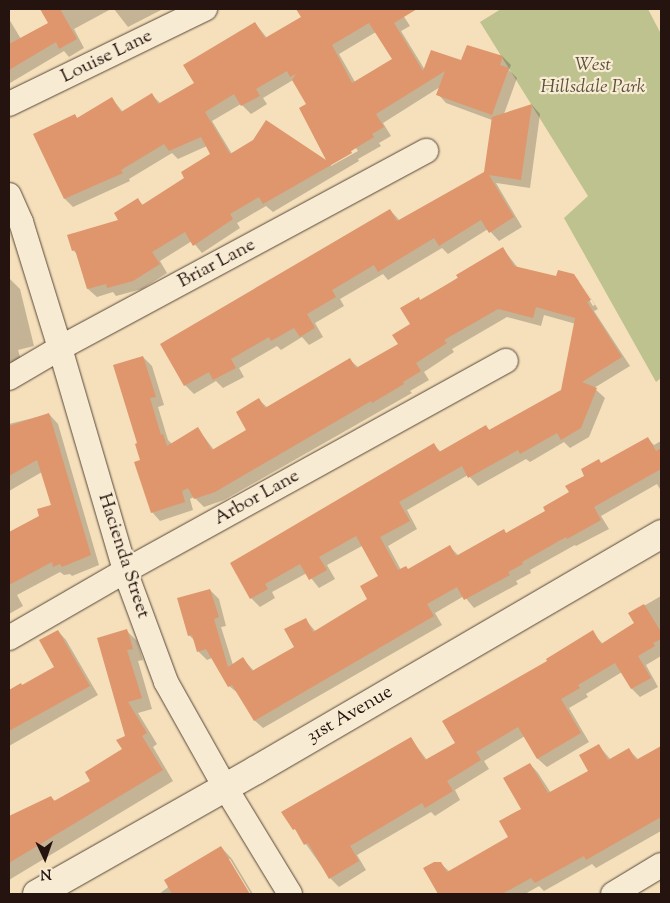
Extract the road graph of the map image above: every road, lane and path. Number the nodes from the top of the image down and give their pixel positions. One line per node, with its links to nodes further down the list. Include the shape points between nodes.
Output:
1 (206, 9): 2 (street, Louise Lane)
2 (9, 104)
3 (426, 151): 5 (street, Briar Lane)
4 (9, 195): 5 (street, Hacienda Street, via 21,222)
5 (60, 348): 7 (street, Briar Lane); 9 (street, Hacienda Street)
6 (506, 361): 9 (street, Arbor Lane)
7 (9, 378)
8 (661, 534): 11 (street, 31st Avenue)
9 (125, 571): 10 (street, Arbor Lane); 11 (street, Hacienda Street, via 166,682)
10 (9, 638)
11 (225, 787): 13 (street, 31st Avenue); 14 (street, Hacienda Street)
12 (661, 866): 15 (street)
13 (37, 894)
14 (290, 894)
15 (613, 894)

